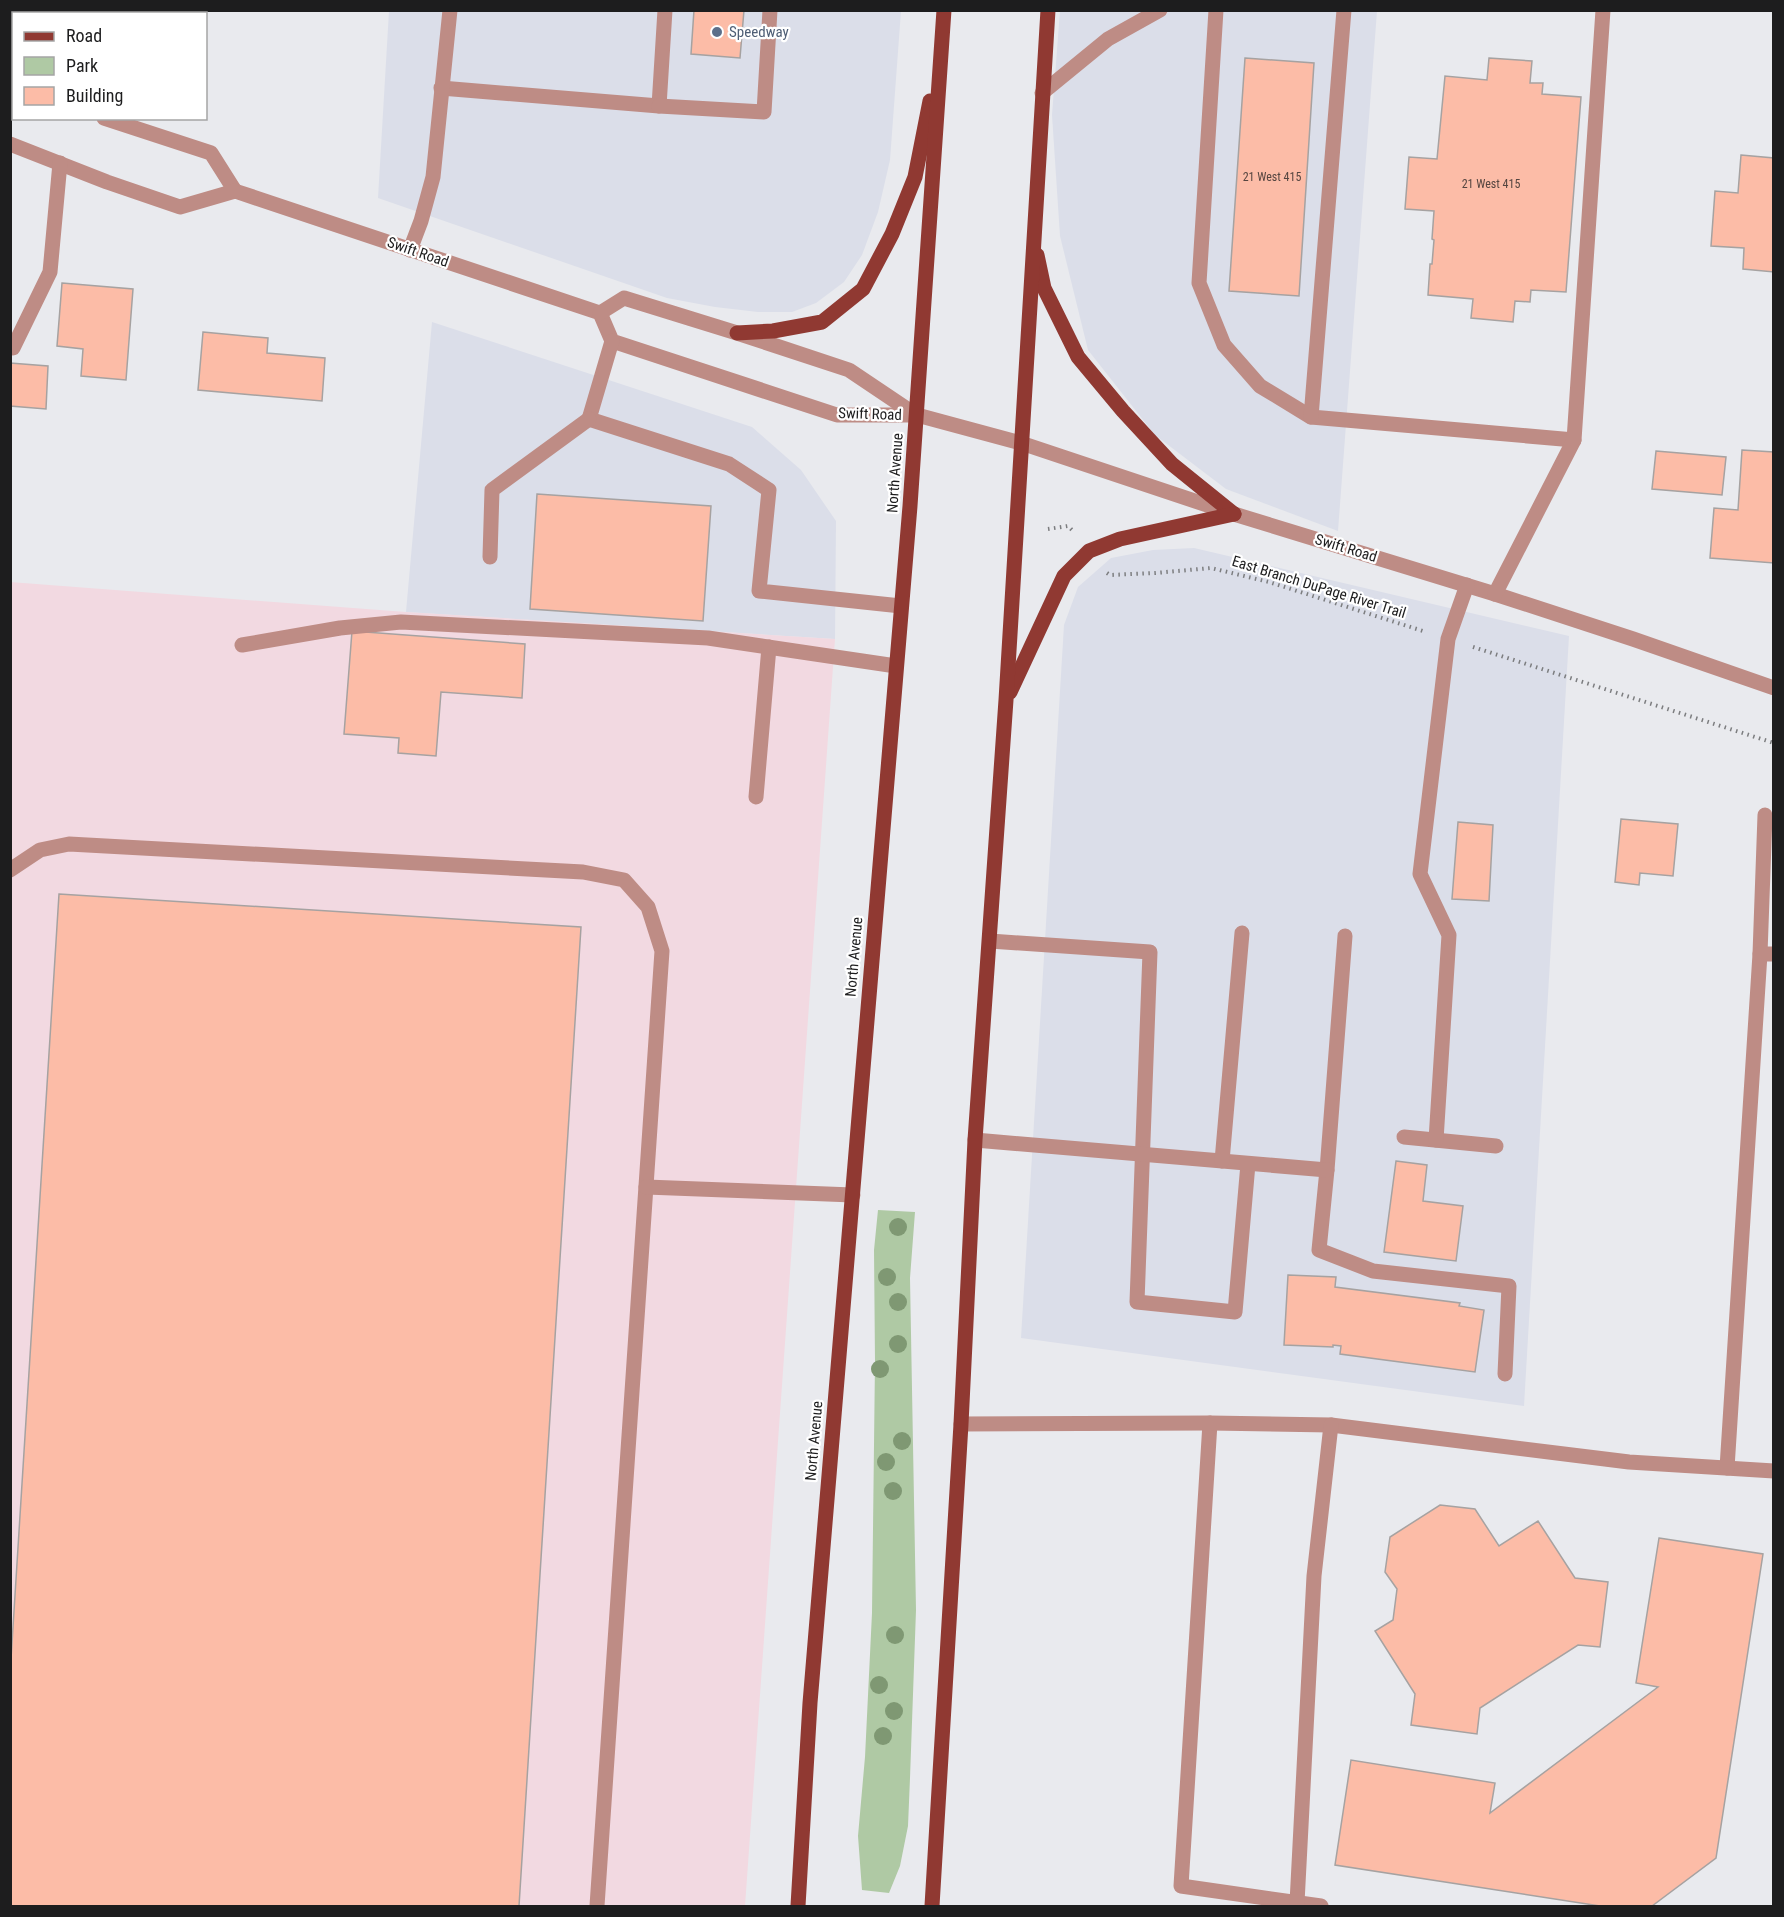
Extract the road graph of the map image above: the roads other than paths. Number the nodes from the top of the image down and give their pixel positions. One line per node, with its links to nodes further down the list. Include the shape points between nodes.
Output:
1 (450, 10): 11 (street)
2 (665, 10): 13 (street)
3 (770, 10): 13 (street, via 764,112)
4 (944, 10): 10 (main road, North Avenue)
5 (1048, 10): 12 (main road)
6 (1160, 10): 12 (street, via 1108,39)
7 (1216, 10): 25 (street, via 1199,283 1224,345 1260,386)
8 (1344, 10): 25 (street)
9 (1602, 10): 27 (street)
10 (942, 42): 21 (main road, via 915,177 892,234 863,288 822,322); 24 (main road, North Avenue)
11 (441, 88): 13 (street); 19 (street, via 432,177)
12 (1042, 93): 18 (main road)
13 (659, 106)
14 (110, 120): 17 (street, via 211,153)
15 (10, 144): 16 (street)
16 (60, 163): 17 (street, via 180,207); 23 (street, via 50,272)
17 (235, 191): 19 (street, Swift Road)
18 (1033, 236): 28 (main road); 29 (main road, via 1044,288 1078,357 1172,464)
19 (410, 250): 20 (street, Swift Road)
20 (600, 314): 21 (street, Swift Road, via 624,298); 22 (street)
21 (738, 333): 24 (street, Swift Road, via 849,370)
22 (612, 341): 24 (street, Swift Road, via 837,415); 26 (street)
23 (13, 348)
24 (917, 415): 28 (street, Swift Road); 33 (main road, North Avenue)
25 (1311, 417): 27 (street)
26 (589, 419): 30 (street, via 492,490); 33 (street, via 729,464 769,490 759,591)
27 (1574, 440): 32 (street)
28 (1021, 443): 29 (street, Swift Road); 38 (main road)
29 (1234, 514): 31 (street, Swift Road); 38 (main road, via 1120,539 1089,551 1064,576)
30 (490, 557)
31 (1467, 585): 32 (street, Swift Road); 48 (street, via 1448,639 1420,874 1449,935)
32 (1495, 594): 37 (street, Swift Road)
33 (902, 606): 36 (main road, North Avenue)
34 (242, 645): 35 (street, via 401,622 708,638)
35 (768, 647): 36 (street); 39 (street)
36 (897, 666): 55 (main road, North Avenue)
37 (1773, 688)
38 (1006, 700): 44 (main road)
39 (756, 797)
40 (1765, 815): 45 (street)
41 (10, 870): 54 (street, via 40,850 69,844 583,872 624,880 648,907 662,951)
42 (1242, 933): 51 (street)
43 (1345, 936): 53 (street)
44 (990, 941): 47 (main road); 50 (street, via 1150,952)
45 (1767, 954): 60 (street)
46 (1404, 1137): 48 (street)
47 (975, 1140): 50 (street); 58 (main road)
48 (1436, 1140): 49 (street)
49 (1496, 1146)
50 (1144, 1155): 51 (street); 52 (street, via 1137,1302 1235,1312)
51 (1222, 1161): 52 (street)
52 (1248, 1164): 53 (street)
53 (1327, 1170): 56 (street, via 1319,1250 1373,1271 1509,1286)
54 (646, 1187): 55 (street); 63 (street)
55 (853, 1195): 64 (main road, North Avenue, via 810,1703)
56 (1505, 1374)
57 (1210, 1423): 58 (street); 59 (street); 62 (street, via 1181,1886)
58 (961, 1424): 65 (main road)
59 (1331, 1425): 60 (street, via 1629,1462); 62 (street, via 1314,1576)
60 (1727, 1468): 61 (street)
61 (1773, 1471)
62 (1297, 1903): 66 (street)
63 (597, 1906)
64 (798, 1906)
65 (932, 1906)
66 (1321, 1906)

